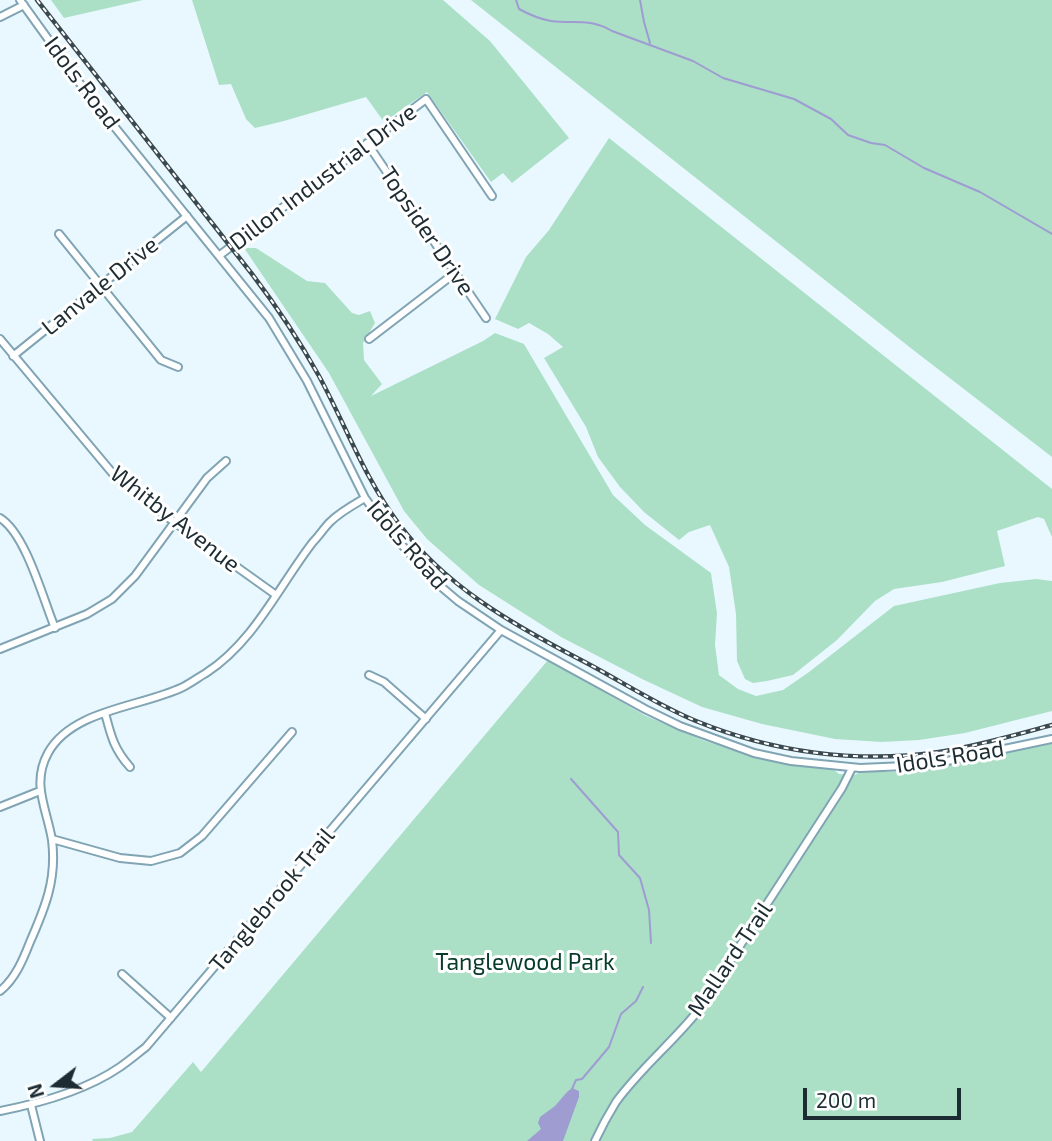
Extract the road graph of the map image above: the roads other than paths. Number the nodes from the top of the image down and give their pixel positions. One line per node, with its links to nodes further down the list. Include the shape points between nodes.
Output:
1 (22, 3): 2 (street); 5 (street, Idols Road)
2 (0, 18)
3 (367, 143): 4 (street, Dillon Industrial Drive, via 426,99); 7 (street, Dillon Industrial Drive); 8 (street, Topsider Drive)
4 (492, 196)
5 (187, 216): 7 (street, Idols Road); 9 (street, Lanvale Drive)
6 (59, 234): 9 (street)
7 (220, 255): 16 (street, Idols Road, via 289,349)
8 (455, 273): 10 (street, Topsider Drive); 12 (street)
9 (101, 286): 13 (street, Lanvale Drive); 14 (street, via 161,360)
10 (486, 318)
11 (0, 339): 13 (street, Whitby Avenue)
12 (369, 339)
13 (13, 356): 18 (street, Whitby Avenue, via 114,475)
14 (178, 367)
15 (226, 461): 18 (street)
16 (365, 498): 19 (street, via 330,522); 21 (street, Idols Road, via 432,579)
17 (0, 518): 20 (street, via 21,541)
18 (174, 522): 19 (street, Whitby Avenue); 20 (street, via 112,599)
19 (276, 595): 24 (street, via 241,642 209,671 183,687)
20 (55, 628): 22 (street)
21 (502, 630): 25 (street, Tanglebrook Trail); 29 (street, Idols Road, via 680,726 754,753)
22 (0, 649)
23 (369, 675): 25 (street, via 384,682)
24 (105, 713): 28 (street, via 119,755); 30 (street, via 72,727 51,747)
25 (426, 719): 35 (street, Tanglebrook Trail)
26 (292, 732): 32 (street, via 202,836 180,853 151,861 120,858)
27 (1052, 739): 29 (street, Idols Road, via 928,765)
28 (130, 767)
29 (852, 768): 39 (street, Mallard Trail, via 697,1012 625,1091)
30 (40, 791): 31 (street); 32 (street)
31 (0, 807)
32 (51, 839): 34 (street, via 53,869 46,907 20,968)
33 (122, 974): 35 (street)
34 (0, 991)
35 (171, 1018): 36 (street, Tanglebrook Trail, via 146,1047 118,1068)
36 (31, 1105): 37 (street, Tanglebrook Trail); 38 (street)
37 (0, 1111)
38 (40, 1141)
39 (595, 1141)

